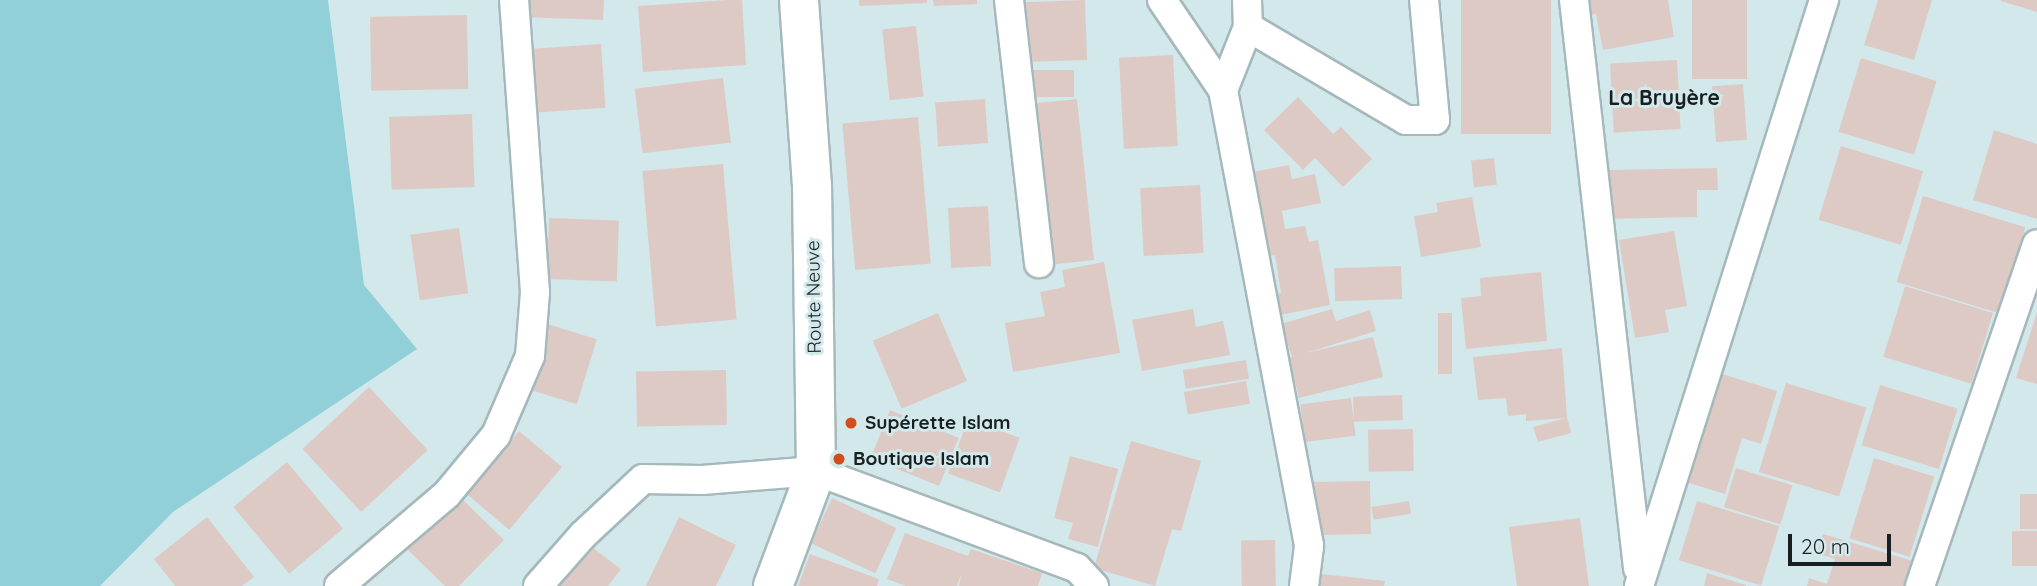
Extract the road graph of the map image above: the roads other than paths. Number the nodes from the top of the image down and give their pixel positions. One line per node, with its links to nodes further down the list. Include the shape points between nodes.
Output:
1 (513, 0): 14 (street, via 535,292 530,356 496,435 447,494)
2 (799, 0): 12 (main road, Route Neuve, via 812,186)
3 (1009, 0): 11 (street)
4 (1162, 0): 9 (street)
5 (1424, 0): 8 (street, via 1435,120 1406,120)
6 (1574, 0): 13 (street)
7 (1825, 0): 13 (street)
8 (1247, 14): 9 (street)
9 (1223, 90): 18 (street, via 1309,546)
10 (2037, 244): 19 (street)
11 (1039, 263)
12 (816, 471): 15 (street, via 702,480 643,479 583,535); 16 (main road, Route Neuve); 17 (street, via 1077,568)
13 (1639, 582)
14 (339, 586)
15 (538, 586)
16 (773, 586)
17 (1094, 586)
18 (1304, 586)
19 (1920, 586)

